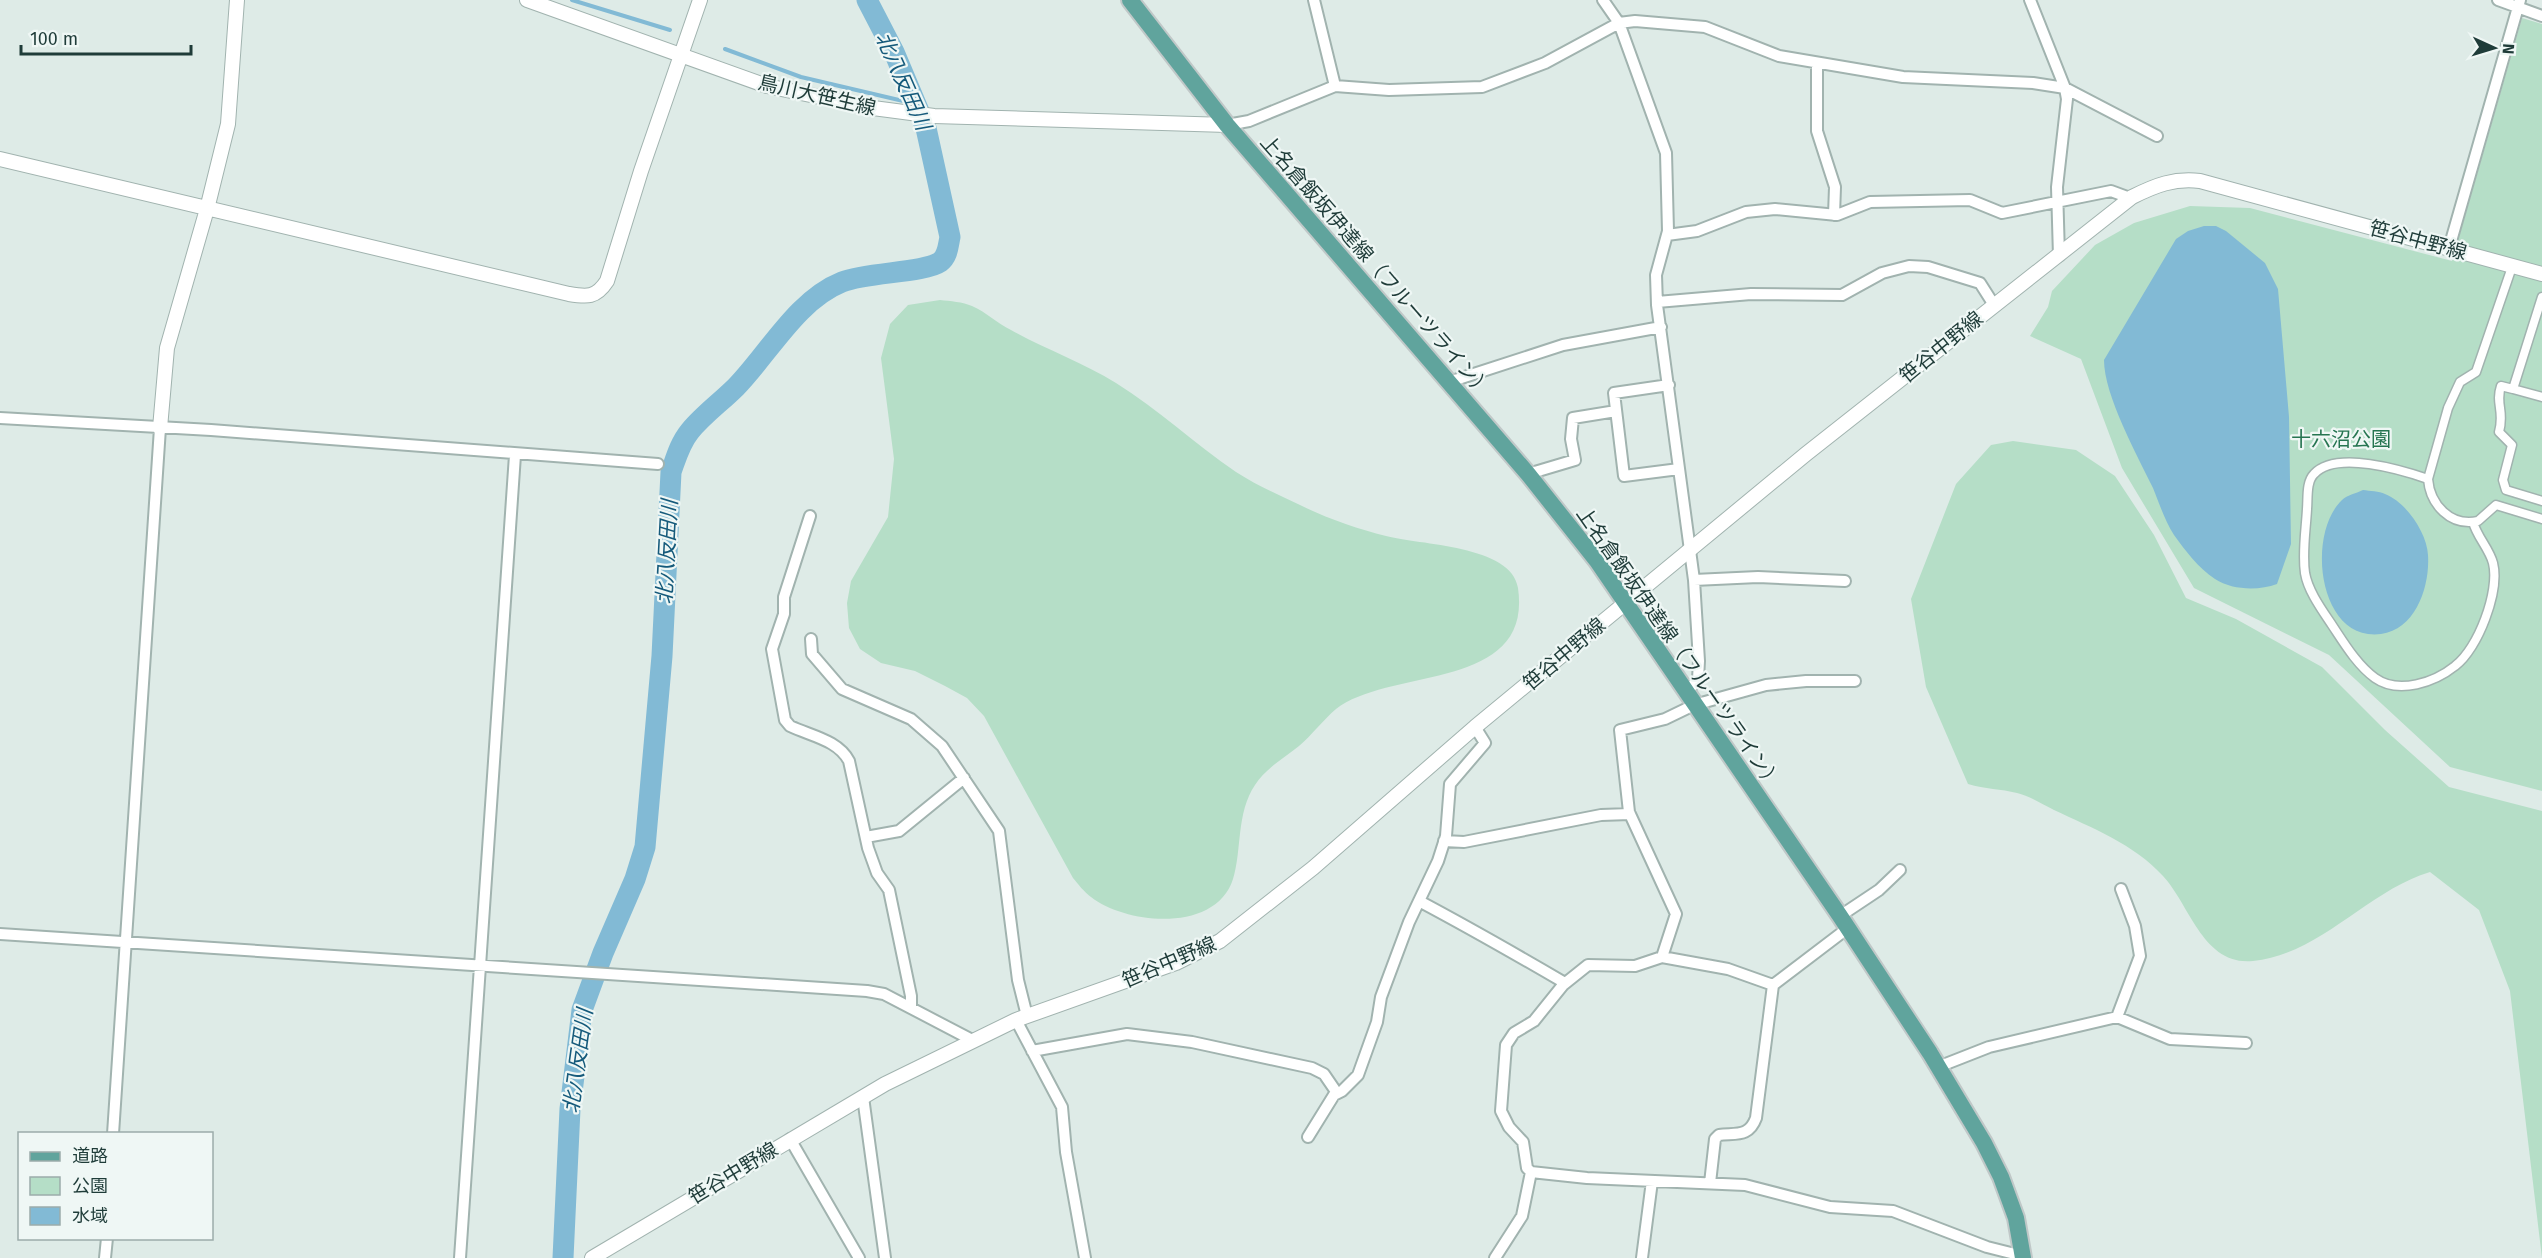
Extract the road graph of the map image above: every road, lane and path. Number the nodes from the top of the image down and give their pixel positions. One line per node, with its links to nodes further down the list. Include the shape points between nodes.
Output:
1 (237, 0): 21 (street, via 228,124)
2 (527, 0): 12 (street, 鳥川大笹生線)
3 (700, 0): 12 (street)
4 (1130, 0): 16 (main road, 上名倉飯坂伊達線（フルーツライン）)
5 (1314, 0): 14 (street)
6 (1602, 0): 11 (street)
7 (2030, 0): 15 (street)
8 (2498, 0): 9 (street)
9 (2519, 5): 10 (street); 24 (street)
10 (2542, 16)
11 (1619, 23): 13 (street, via 1705,27 1779,56); 14 (street, via 1545,63 1482,87 1389,90); 23 (street, via 1666,153)
12 (680, 55): 16 (street, 鳥川大笹生線, via 767,86 934,116); 21 (street, via 607,281 597,295 552,290)
13 (1817, 63): 15 (street, via 1903,77); 22 (street, via 1817,131 1835,187)
14 (1335, 86): 16 (street, via 1249,121)
15 (2065, 88): 17 (street); 20 (street)
16 (1227, 125): 31 (main road, 上名倉飯坂伊達線（フルーツライン）)
17 (2157, 136)
18 (0, 159): 21 (street)
19 (2130, 198): 20 (street, via 2111,191); 24 (street, 笹谷中野線, via 2181,179); 25 (street, 笹谷中野線)
20 (2057, 200): 22 (street, via 2002,213 1970,200 1870,202); 25 (street)
21 (207, 208): 37 (street, via 167,348)
22 (1834, 214): 23 (street, via 1798,209 1746,212 1697,231)
23 (1667, 235): 28 (street, via 1656,275)
24 (2449, 248): 26 (street, 笹谷中野線)
25 (2059, 256): 29 (street, 笹谷中野線)
26 (2542, 276): 42 (street, via 2512,267 2476,372 2460,382 2448,408)
27 (2542, 297): 33 (street)
28 (1657, 302): 29 (street, via 1751,294 1842,295 1882,273 1909,266 1928,267 1980,283); 30 (street)
29 (1994, 305): 47 (street, 笹谷中野線)
30 (1661, 327): 31 (street, via 1563,345); 32 (street)
31 (1449, 382): 41 (main road, 上名倉飯坂伊達線（フルーツライン）)
32 (1669, 385): 35 (street, via 1614,393); 40 (street)
33 (2513, 389): 34 (street); 43 (street, via 2501,386 2497,399 2503,417 2499,432 2512,445 2503,480 2506,490)
34 (2542, 397)
35 (1616, 411): 40 (street, via 1624,476); 41 (street, via 1573,418 1575,460)
36 (0, 418): 37 (street)
37 (160, 428): 38 (street); 64 (street)
38 (515, 454): 39 (street); 66 (street)
39 (658, 464)
40 (1679, 469): 47 (street)
41 (1528, 474): 50 (main road, 上名倉飯坂伊達線（フルーツライン）)
42 (2428, 479): 46 (street, via 2430,494 2440,510 2454,519); 46 (street, via 2363,463 2340,464 2322,468 2313,475 2308,488 2305,573 2349,650 2375,678 2397,684 2421,684 2437,679 2466,656 2488,610 2493,586 2492,560)
43 (2542, 501)
44 (810, 516): 57 (street, via 784,597 784,614 774,636 774,668 785,720 790,726 844,750 854,772)
45 (2542, 519): 46 (street, via 2496,505)
46 (2474, 522)
47 (1690, 550): 48 (street); 50 (street, 笹谷中野線)
48 (1694, 580): 49 (street, via 1758,577); 53 (street, via 1699,661)
49 (1845, 581)
50 (1626, 602): 53 (main road, 上名倉飯坂伊達線（フルーツライン）); 54 (street, 笹谷中野線)
51 (811, 639): 55 (street, via 812,654 842,689 926,730)
52 (1855, 681): 53 (street, via 1766,685)
53 (1691, 699): 56 (street, via 1665,719 1620,729); 62 (main road, 上名倉飯坂伊達線（フルーツライン）)
54 (1475, 728): 58 (street, via 1485,743 1450,784); 71 (street, 笹谷中野線, via 1313,868 1221,941 1176,963)
55 (964, 778): 57 (street, via 899,831); 71 (street, via 999,831)
56 (1630, 814): 58 (street, via 1601,815 1464,842); 65 (street, via 1676,914)
57 (866, 837): 69 (street, via 877,873 889,890)
58 (1444, 841): 61 (street)
59 (1900, 870): 62 (street)
60 (2121, 889): 70 (street, via 2135,926 2140,956)
61 (1419, 901): 67 (street); 76 (street, via 1384,988 1377,1022 1358,1075)
62 (1844, 922): 68 (street); 75 (main road, 上名倉飯坂伊達線（フルーツライン）)
63 (0, 933): 64 (street)
64 (125, 942): 66 (street); 78 (street)
65 (1662, 957): 67 (street, via 1635,966 1604,967 1593,963); 68 (street, via 1728,969)
66 (481, 967): 69 (street, via 867,991 884,994); 87 (street)
67 (1565, 983): 81 (street, via 1534,1021 1514,1033 1506,1045 1501,1111 1523,1142)
68 (1773, 985): 83 (street, via 1756,1118 1746,1133 1719,1135 1715,1139)
69 (911, 1008): 72 (street)
70 (2117, 1017): 73 (street, via 2170,1039); 75 (street, via 1989,1047)
71 (1022, 1018): 72 (street, 笹谷中野線); 74 (street)
72 (974, 1041): 77 (street, 笹谷中野線)
73 (2246, 1043)
74 (1032, 1051): 76 (street, via 1127,1034 1192,1042 1312,1068 1324,1074); 91 (street, via 1062,1107)
75 (1938, 1067): 85 (main road, 上名倉飯坂伊達線（フルーツライン）, via 2001,1178 2016,1218)
76 (1338, 1093): 79 (street)
77 (863, 1096): 80 (street, 笹谷中野線); 90 (street)
78 (113, 1132)
79 (1308, 1137)
80 (790, 1139): 88 (street, 笹谷中野線); 89 (street)
81 (1531, 1172): 82 (street); 92 (street, via 1522,1216)
82 (1652, 1181): 83 (street); 93 (street)
83 (1710, 1183): 85 (street, via 1760,1188 1830,1207 1893,1211)
84 (107, 1240): 86 (street)
85 (2023, 1257)
86 (105, 1258)
87 (460, 1258)
88 (592, 1258)
89 (859, 1258)
90 (885, 1258)
91 (1085, 1258)
92 (1495, 1258)
93 (1642, 1258)

